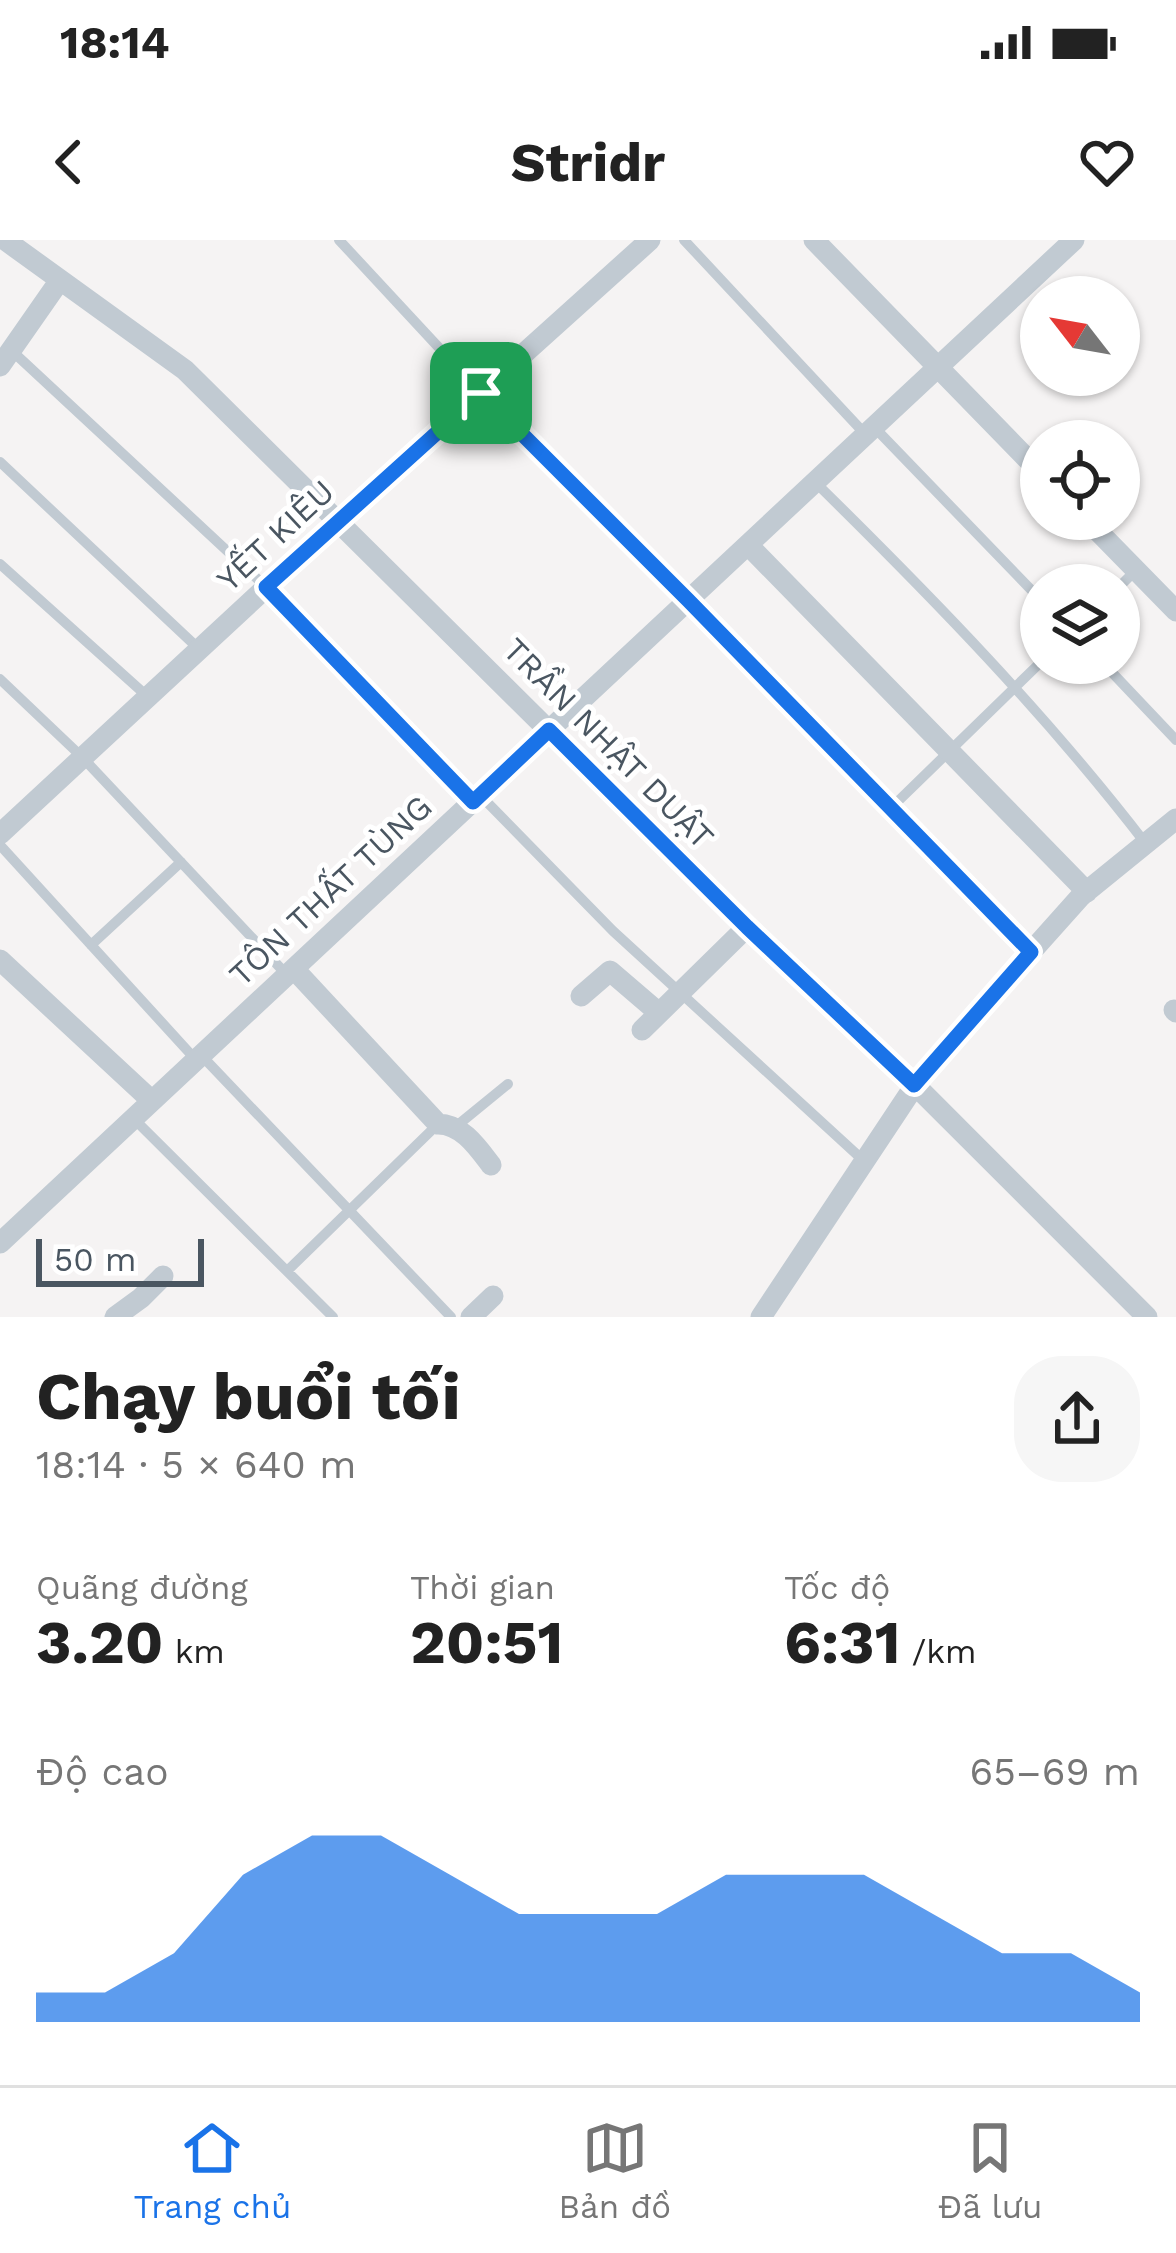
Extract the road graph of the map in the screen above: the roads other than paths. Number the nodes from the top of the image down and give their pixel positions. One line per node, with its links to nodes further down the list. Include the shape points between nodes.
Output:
1 (5, 240): 7 (street, TRẦN NHẬT DUẬT)
2 (339, 240): 10 (lane)
3 (650, 240): 10 (street, YẾT KIÊU)
4 (684, 240): 11 (lane)
5 (814, 240): 9 (street)
6 (1074, 240): 9 (street, TÔN THẤT TÙNG)
7 (60, 280): 8 (street); 15 (street, TRẦN NHẬT DUẬT, via 185,370)
8 (6, 358): 22 (lane)
9 (938, 367): 11 (street, TÔN THẤT TÙNG); 12 (street)
10 (481, 393): 15 (street, YẾT KIÊU); 23 (lane)
11 (870, 431): 14 (street, TÔN THẤT TÙNG); 21 (lane)
12 (1020, 451)
13 (0, 462): 25 (lane)
14 (815, 482): 17 (street, TÔN THẤT TÙNG); 29 (lane)
15 (338, 521): 22 (street, YẾT KIÊU); 31 (street, TRẦN NHẬT DUẬT)
16 (1107, 540): 19 (street)
17 (748, 545): 23 (street, TÔN THẤT TÙNG); 33 (street)
18 (0, 564): 30 (lane)
19 (1130, 564)
20 (1140, 574): 24 (street)
21 (1020, 578)
22 (266, 587): 25 (street, YẾT KIÊU); 35 (lane)
23 (688, 600): 31 (street, TÔN THẤT TÙNG); 36 (lane)
24 (1176, 611)
25 (200, 649): 30 (street, YẾT KIÊU)
26 (0, 679): 34 (lane)
27 (1020, 683): 29 (lane)
28 (1123, 684): 32 (lane)
29 (1016, 687): 33 (lane); 39 (lane)
30 (148, 697): 34 (street, YẾT KIÊU)
31 (549, 730): 35 (street, TÔN THẤT TÙNG); 43 (street, TRẦN NHẬT DUẬT)
32 (1176, 740)
33 (949, 750): 36 (lane); 42 (street)
34 (82, 758): 38 (street, YẾT KIÊU); 41 (lane)
35 (477, 798): 47 (street, TÔN THẤT TÙNG); 48 (lane)
36 (891, 808): 45 (lane)
37 (1176, 819): 39 (street)
38 (0, 834)
39 (1146, 844): 42 (street)
40 (0, 845): 44 (lane)
41 (181, 862): 44 (lane); 47 (lane)
42 (1087, 892): 45 (street)
43 (747, 927): 48 (street); 54 (street, TRẦN NHẬT DUẬT)
44 (91, 945): 52 (lane)
45 (1031, 952): 54 (street)
46 (0, 960): 55 (street)
47 (291, 972): 52 (street, TÔN THẤT TÙNG); 57 (street)
48 (679, 993): 50 (street); 58 (lane)
49 (580, 996): 50 (street, via 610,971)
50 (659, 1013): 51 (street)
51 (642, 1030)
52 (199, 1058): 55 (street, TÔN THẤT TÙNG); 60 (lane)
53 (508, 1084): 57 (lane)
54 (914, 1085): 58 (street); 70 (street, TRẦN NHẬT DUẬT)
55 (152, 1101): 56 (street, TÔN THẤT TÙNG)
56 (133, 1118): 61 (street, TÔN THẤT TÙNG); 62 (lane)
57 (446, 1126): 59 (street); 60 (lane)
58 (864, 1161): 69 (street)
59 (491, 1165)
60 (350, 1212): 62 (lane); 67 (lane)
61 (0, 1243)
62 (287, 1271): 66 (lane)
63 (164, 1276): 65 (street)
64 (493, 1296): 68 (street)
65 (115, 1317)
66 (333, 1317)
67 (451, 1317)
68 (471, 1317)
69 (760, 1317)
70 (1147, 1317)

